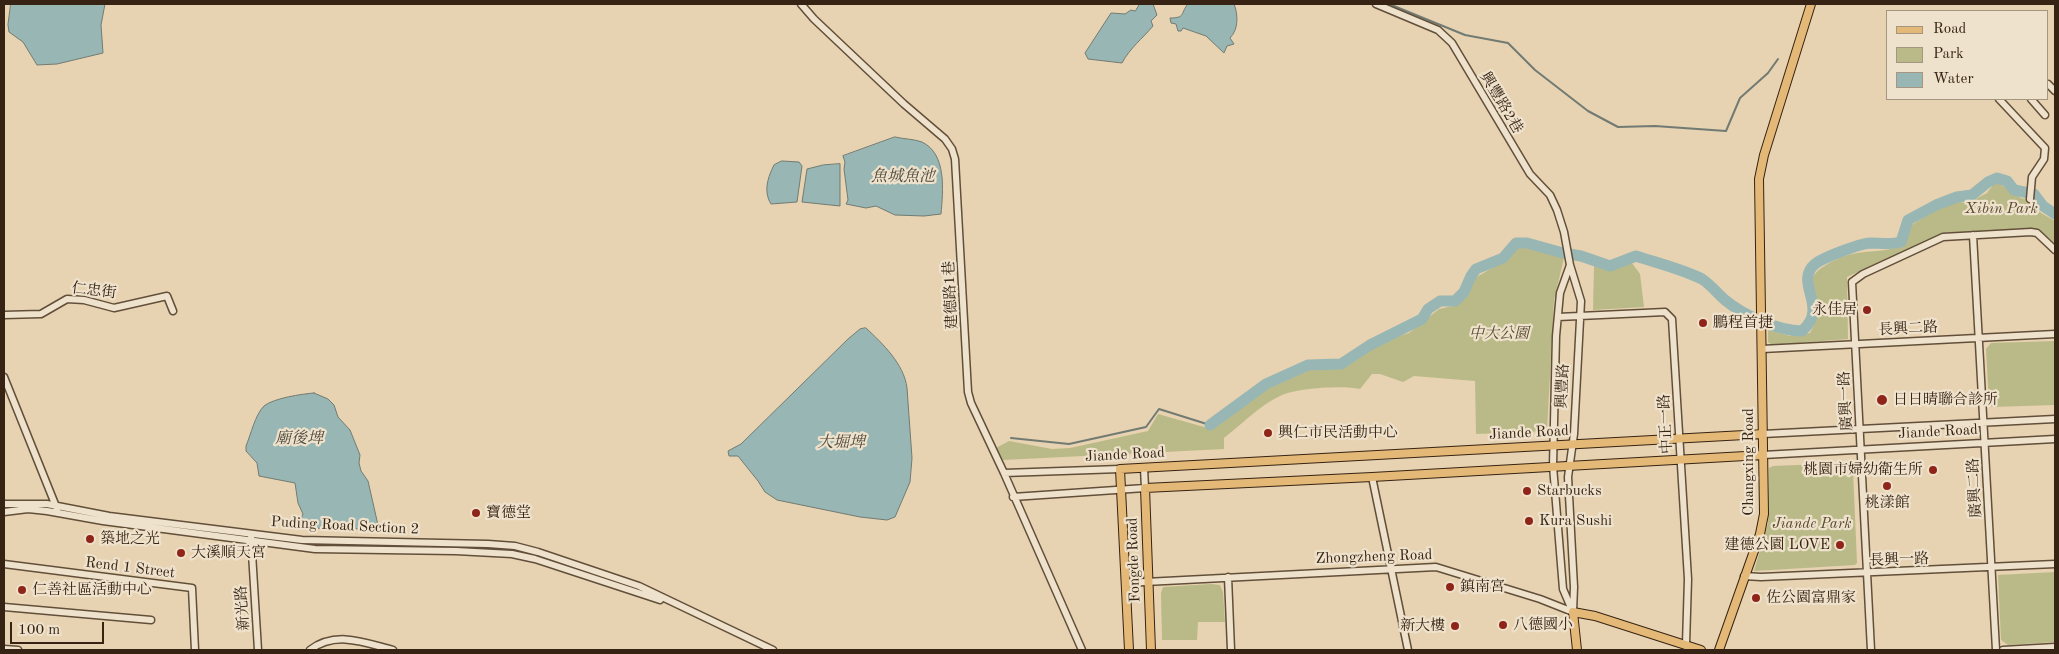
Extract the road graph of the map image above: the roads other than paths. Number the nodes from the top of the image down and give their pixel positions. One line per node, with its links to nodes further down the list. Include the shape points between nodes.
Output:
1 (801, 4): 36 (street, 建德路1巷, via 952,149 960,228 968,392)
2 (1376, 4): 10 (street, 興豐路2巷, via 1438,30 1452,43 1530,174 1550,196 1559,217)
3 (1811, 4): 18 (main road, Changxing Road, via 1761,163 1758,198)
4 (2000, 100): 7 (street, via 2045,148 2044,159 2032,177)
5 (2032, 100): 6 (street)
6 (2045, 115)
7 (2030, 199)
8 (1973, 235): 9 (street, via 2037,233); 16 (street, 廣興二路); 17 (street, 廣興一路, via 1943,237 1854,280)
9 (2055, 250)
10 (1569, 262): 13 (street, 興豐路, via 1581,301); 14 (street, 興豐路)
11 (173, 311): 12 (street, 仁忠街, via 167,296 114,308 67,299 40,314)
12 (4, 315)
13 (1580, 316): 14 (street, 中正一路); 24 (street, 中正一路, via 1664,312 1669,315 1673,326); 27 (street, 興豐路)
14 (1558, 317): 28 (street, 興豐路)
15 (2055, 334): 16 (street, 長興二路)
16 (1979, 338): 17 (street, 長興二路); 21 (street, 廣興二路)
17 (1856, 344): 18 (street, 長興二路); 22 (street, 廣興一路)
18 (1762, 349): 23 (main road, Changxing Road)
19 (4, 377): 42 (street)
20 (2055, 419): 21 (street, Jiande Road)
21 (1984, 422): 22 (street, Jiande Road); 26 (street, 廣興二路)
22 (1860, 429): 23 (street, Jiande Road); 29 (street, 廣興一路)
23 (1763, 434): 24 (main road, Jiande Road); 30 (main road, Changxing Road)
24 (1679, 439): 27 (main road, Jiande Road); 31 (street, 中正一路)
25 (2055, 439): 26 (street, Jiande Road)
26 (1985, 443): 29 (street, Jiande Road); 47 (street, 廣興二路)
27 (1572, 444): 28 (main road, Jiande Road); 32 (street, 興豐路)
28 (1554, 445): 33 (street, 興豐路); 34 (main road, Jiande Road)
29 (1861, 450): 30 (street, Jiande Road); 49 (street, 廣興一路)
30 (1763, 455): 31 (main road, Jiande Road); 50 (main road, Changxing Road, via 1762,525)
31 (1680, 459): 32 (main road, Jiande Road); 57 (street, 中正一路, via 1688,580)
32 (1569, 465): 33 (main road, Jiande Road); 55 (street, 興豐路)
33 (1553, 466): 37 (main road, Jiande Road); 55 (street, 興豐路, via 1563,589)
34 (1144, 468): 35 (main road, Jiande Road); 38 (street, Fongde Road)
35 (1120, 469): 36 (street, Jiande Road); 39 (main road, Fongde Road)
36 (1004, 473): 40 (street, 建德路1巷)
37 (1372, 478): 38 (main road, Jiande Road); 48 (street)
38 (1145, 488): 39 (street, Jiande Road); 52 (main road, Fongde Road)
39 (1122, 489): 40 (street, Jiande Road); 53 (main road, Fongde Road)
40 (1013, 497): 66 (street, 建德路1巷)
41 (4, 504): 42 (street, Puding Road Section 2, via 32,503)
42 (57, 509): 43 (street, Puding Road Section 2); 44 (street, Puding Road Section 2, via 103,521)
43 (4, 512)
44 (251, 537): 62 (street, 新光路); 65 (street, Puding Road Section 2, via 315,549 512,554 677,606)
45 (4, 564): 61 (street, Rend 1 Street, via 192,588)
46 (2055, 564): 47 (street, 長興一路)
47 (1992, 567): 49 (street, 長興一路); 75 (street, 廣興二路)
48 (1392, 570): 51 (street, Zhongzheng Road); 55 (street, Zhongzheng Road, via 1443,568); 70 (street)
49 (1867, 573): 50 (street, 長興一路); 74 (street, 廣興一路)
50 (1744, 576): 73 (main road, Changxing Road)
51 (1228, 577): 52 (street, Zhongzheng Road); 69 (street)
52 (1148, 582): 53 (street, Zhongzheng Road); 68 (main road, Fongde Road)
53 (1126, 583): 67 (main road, Fongde Road)
54 (4, 607): 56 (street)
55 (1573, 612): 57 (main road, Zhongzheng Road); 71 (main road)
56 (152, 620)
57 (1686, 644): 72 (main road, Zhongzheng Road)
58 (2055, 647): 76 (street)
59 (4, 649): 60 (street)
60 (18, 650)
61 (195, 650)
62 (258, 650)
63 (310, 650): 64 (street, via 324,642 341,639)
64 (393, 650)
65 (773, 650)
66 (1082, 650)
67 (1129, 650)
68 (1151, 650)
69 (1231, 650)
70 (1408, 650)
71 (1577, 650)
72 (1701, 650)
73 (1719, 650)
74 (1871, 650)
75 (1996, 650)
76 (2003, 650)

